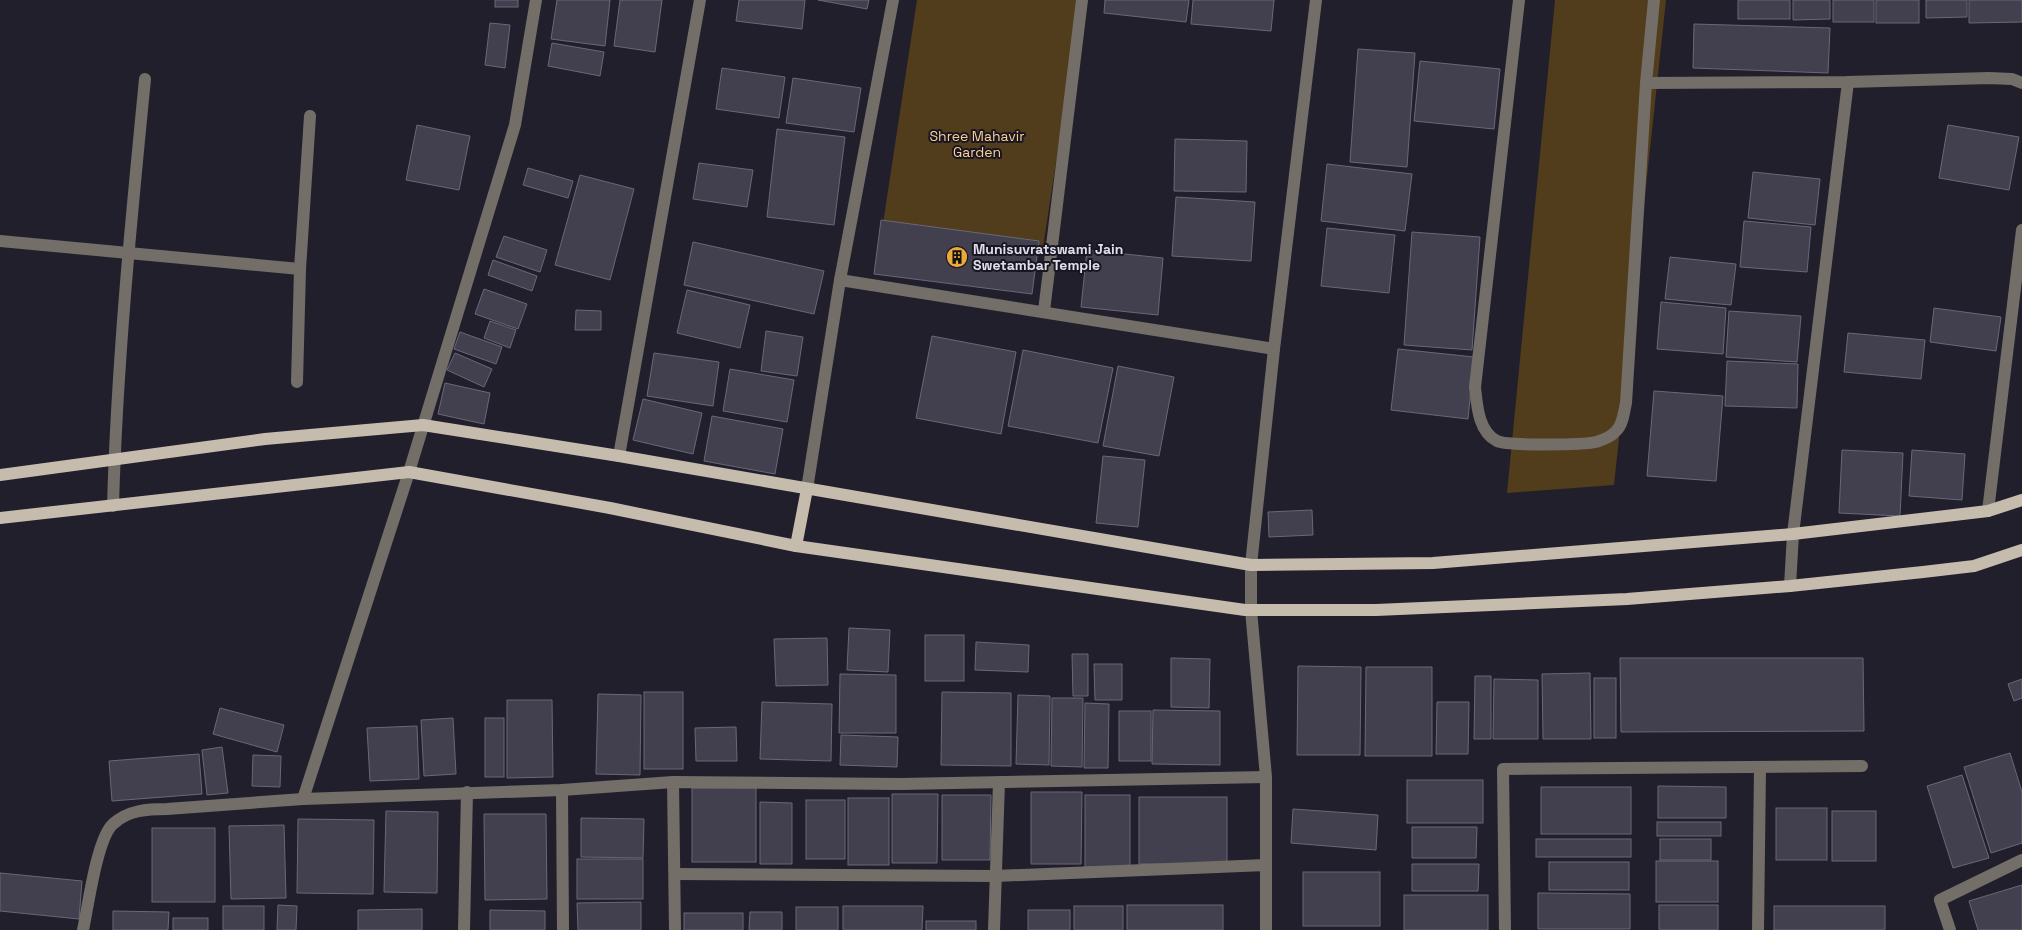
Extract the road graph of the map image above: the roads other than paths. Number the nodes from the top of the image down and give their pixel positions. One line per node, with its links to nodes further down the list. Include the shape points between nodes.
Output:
1 (536, 0): 21 (street, via 515,125)
2 (700, 0): 22 (street)
3 (893, 0): 17 (street)
4 (1082, 0): 18 (street)
5 (1316, 0): 19 (street)
6 (1519, 0): 10 (street, via 1475,387 1477,413 1485,429 1497,441 1518,445 1595,442 1618,430 1626,403)
7 (1654, 0): 10 (street)
8 (145, 79): 15 (street)
9 (1848, 82): 10 (street); 11 (street, via 1988,78 2012,79); 31 (street)
10 (1646, 83)
11 (2022, 83)
12 (310, 116): 16 (street)
13 (2022, 230): 29 (street)
14 (0, 241): 15 (street)
15 (128, 252): 16 (street); 23 (street)
16 (300, 269): 20 (street)
17 (840, 280): 18 (street); 26 (street)
18 (1044, 312): 19 (street)
19 (1274, 349): 34 (street)
20 (297, 382)
21 (423, 425): 22 (main road); 23 (main road, via 265,438); 24 (street)
22 (619, 456): 26 (main road)
23 (114, 460): 25 (main road); 28 (street)
24 (409, 472): 28 (main road); 32 (main road); 44 (street)
25 (0, 475)
26 (807, 489): 32 (main road); 34 (main road)
27 (2022, 500): 29 (main road)
28 (113, 506): 30 (main road)
29 (1988, 511): 31 (main road)
30 (0, 518)
31 (1793, 534): 34 (main road, via 1433,563); 35 (street)
32 (796, 546): 36 (main road)
33 (2022, 550): 35 (main road, via 1974,566)
34 (1251, 564): 36 (street)
35 (1790, 586): 36 (main road, via 1617,600 1376,610)
36 (1251, 610): 39 (street)
37 (1862, 766): 38 (street)
38 (1760, 768): 55 (street, via 1504,769); 56 (street)
39 (1266, 777): 41 (street); 46 (street)
40 (673, 782): 41 (street); 42 (street); 47 (street)
41 (999, 782): 48 (street)
42 (562, 790): 43 (street); 51 (street)
43 (467, 792): 44 (street); 50 (street)
44 (303, 799): 49 (street, via 146,808 125,816 112,825 98,856)
45 (2022, 860): 57 (street, via 1940,900)
46 (1266, 865): 48 (street); 54 (street)
47 (675, 874): 48 (street); 52 (street)
48 (995, 876): 53 (street)
49 (83, 930)
50 (464, 930)
51 (563, 930)
52 (675, 930)
53 (994, 930)
54 (1266, 930)
55 (1504, 930)
56 (1758, 930)
57 (1950, 930)

